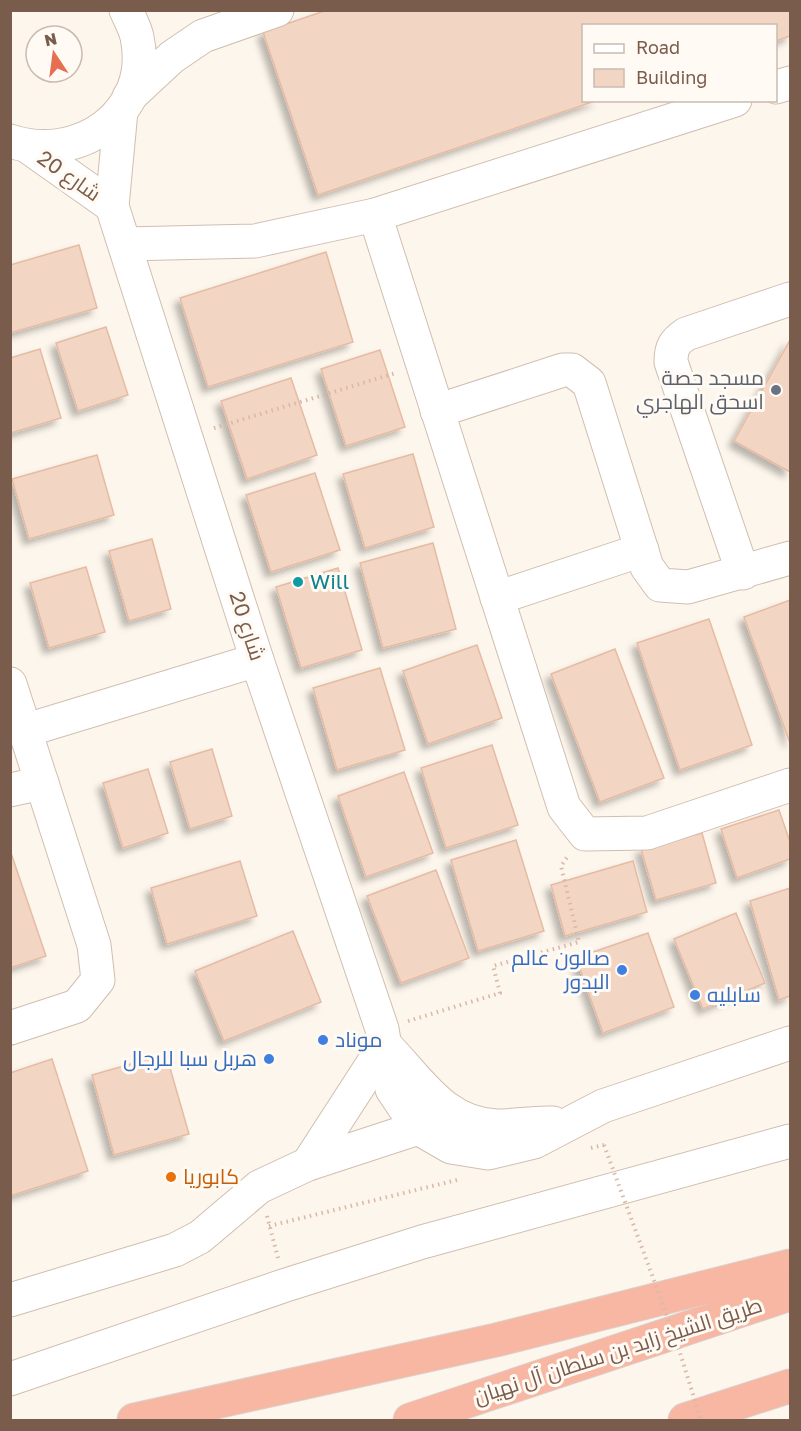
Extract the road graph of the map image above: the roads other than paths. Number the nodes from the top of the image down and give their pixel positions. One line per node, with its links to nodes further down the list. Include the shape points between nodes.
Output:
1 (126, 10): 4 (street, شارع 20, via 137,36 138,68)
2 (277, 10): 4 (street, via 203,36 172,57)
3 (729, 102): 7 (street)
4 (125, 104): 5 (street, via 102,130 79,142 53,148); 6 (street, شارع 20)
5 (19, 144): 6 (street, شارع 20)
6 (112, 206): 8 (street, شارع 20)
7 (375, 215): 8 (street, via 255,241); 10 (street)
8 (125, 244): 15 (street, شارع 20)
9 (790, 299): 13 (street, via 686,334 671,350 671,362)
10 (437, 411): 11 (street, via 572,370 582,377 594,397); 14 (street)
11 (642, 550): 13 (street, via 660,585 688,586); 14 (street)
12 (790, 558): 13 (street)
13 (743, 573)
14 (497, 598): 18 (street, via 564,807 585,834 647,832)
15 (257, 660): 17 (street); 21 (street, شارع 20)
16 (10, 684): 17 (street)
17 (27, 730): 19 (street)
18 (790, 785)
19 (26, 786): 20 (street, via 94,945 98,980 77,1006)
20 (10, 1028)
21 (383, 1037): 23 (street, via 392,1089); 24 (street, via 428,1096 462,1118); 26 (street)
22 (790, 1043): 24 (street, via 603,1106)
23 (418, 1128): 24 (street, via 451,1147 488,1154); 26 (street)
24 (573, 1137)
25 (790, 1141): 30 (street, via 423,1242)
26 (308, 1164): 29 (street, via 259,1188 200,1237 175,1250)
27 (790, 1266): 32 (highway, via 496,1340)
28 (790, 1294): 33 (highway, طريق الشيخ زايد بن سلطان آل نهيان)
29 (10, 1300)
30 (10, 1379)
31 (790, 1386): 34 (highway)
32 (134, 1420)
33 (410, 1420)
34 (685, 1420)

